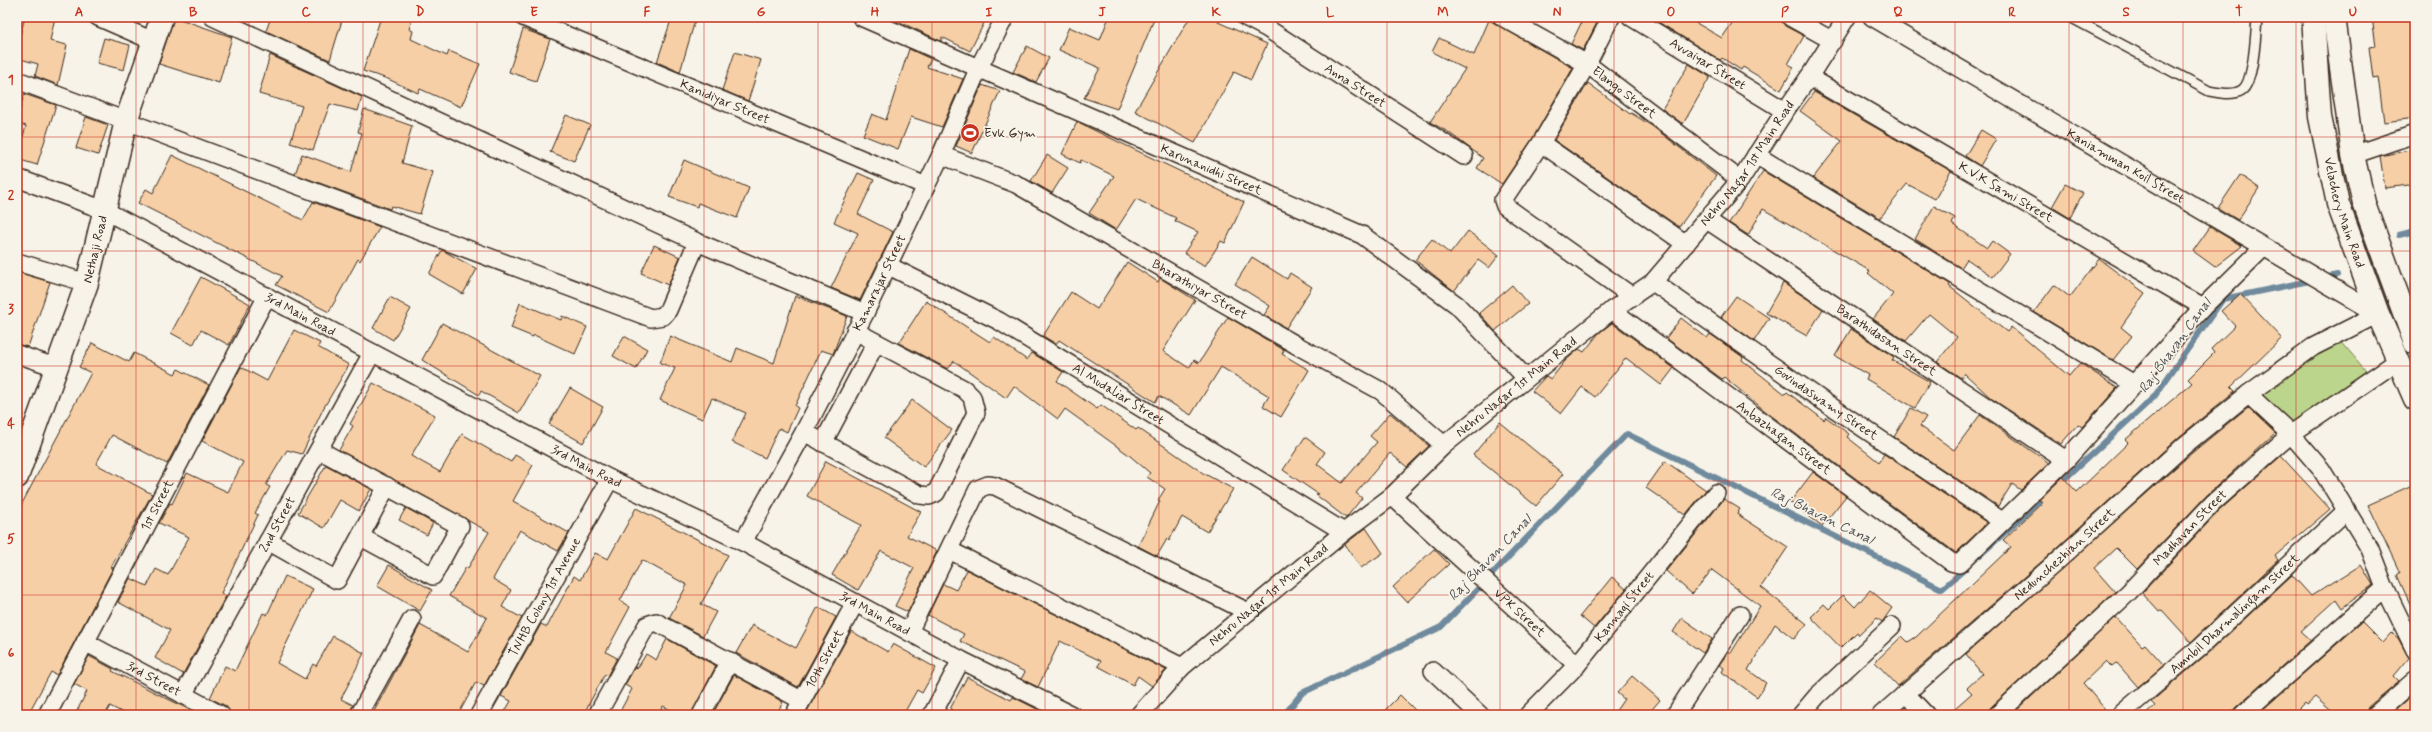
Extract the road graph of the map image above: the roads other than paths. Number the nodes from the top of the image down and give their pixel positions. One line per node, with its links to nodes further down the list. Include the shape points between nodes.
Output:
1 (98, 17): 18 (street)
2 (162, 17): 18 (main road, Nethaji Road)
3 (213, 17): 37 (street)
4 (523, 17): 34 (street, Kanidiyar Street)
5 (861, 17): 21 (street, Karunanidhi Street)
6 (1005, 17): 21 (street, Kamarajar Street)
7 (1245, 17): 31 (street, Anna Street, via 1268,29)
8 (1502, 17): 20 (street, Elango Street)
9 (1610, 17): 20 (street)
10 (1632, 17): 24 (street, Avvaiyar Street)
11 (1790, 17): 19 (street)
12 (1847, 17): 19 (street, Nehru Nagar 1st Main Road)
13 (1872, 17): 39 (street, Kaniamman Koil Street)
14 (2070, 17): 15 (lane, via 2209,92 2230,94 2243,90 2247,83 2254,53)
15 (2257, 17)
16 (2313, 17): 49 (main road, Velachery Main Road, via 2320,117 2337,196)
17 (2334, 17): 29 (main road, Velachery Main Road)
18 (153, 41): 25 (main road, Nethaji Road)
19 (1832, 41): 22 (street, Nehru Nagar 1st Main Road)
20 (1587, 64): 27 (street); 33 (street, Elango Street)
21 (979, 67): 30 (street, Kamarajar Street); 57 (street, Karunanidhi Street, via 1362,235 1457,305)
22 (1809, 78): 24 (street, Nehru Nagar 1st Main Road); 46 (street, K.V.K Sami Street)
23 (17, 80): 25 (street)
24 (1784, 111): 28 (street, Nehru Nagar 1st Main Road)
25 (126, 121): 35 (main road, Nethaji Road); 37 (street, via 651,318 662,316 668,310)
26 (2415, 134): 29 (street)
27 (1541, 143): 38 (street); 45 (street, via 1503,200 1505,206)
28 (1756, 155): 33 (street, Nehru Nagar 1st Main Road); 58 (street)
29 (2353, 155): 52 (main road, Velachery Main Road, via 2364,204)
30 (941, 156): 34 (street, Kamarajar Street); 64 (street, Bharathiyar Street, via 1016,184 1381,391)
31 (1464, 156)
32 (17, 178): 35 (street, 3rd Main Road)
33 (1740, 180): 36 (street, Nehru Nagar 1st Main Road)
34 (926, 186): 41 (street, Kamarajar Street)
35 (104, 210): 43 (main road, Nethaji Road); 44 (street, 3rd Main Road)
36 (1707, 220): 38 (street, Nehru Nagar 1st Main Road); 67 (street, Barathidasan Street)
37 (697, 242): 48 (street)
38 (1686, 244): 42 (street, Nehru Nagar 1st Main Road)
39 (2263, 248): 46 (street); 49 (street, Kaniamman Koil Street)
40 (17, 262): 43 (street)
41 (887, 266): 48 (street, Kamarajar Street); 75 (street, Al Mudaliar Street, via 999,321)
42 (1653, 282): 45 (street, Nehru Nagar 1st Main Road); 74 (street, Govindaswamy Street, via 1822,401)
43 (87, 283): 56 (main road, Nethaji Road)
44 (267, 296): 53 (street, 3rd Main Road); 87 (street, 1st Street)
45 (1633, 297): 47 (street, Nehru Nagar 1st Main Road)
46 (2202, 307): 58 (street)
47 (1612, 310): 57 (street, Nehru Nagar 1st Main Road); 74 (street, Anbazhagan Street, via 1956,564 1961,563)
48 (865, 313): 50 (street, Kamarajar Street)
49 (2378, 314): 55 (main road, Velachery Main Road); 59 (street, Nedunchezhian Street, via 2313,347)
50 (855, 331): 51 (street); 61 (street, Kamarajar Street)
51 (876, 343): 63 (street); 63 (street, via 964,389 975,404 976,413 936,493 929,496 920,495)
52 (2415, 343)
53 (372, 353): 65 (street, 2nd Street); 69 (street, 3rd Main Road)
54 (17, 354): 56 (street)
55 (2399, 360): 60 (main road, Velachery Main Road); 62 (street, Madhavan Street)
56 (58, 368): 66 (main road, Nethaji Road)
57 (1526, 378): 64 (street, Nehru Nagar 1st Main Road)
58 (2134, 384): 67 (street)
59 (2248, 394): 62 (street); 95 (street, Nedunchezhian Street, via 2186,444 2054,564)
60 (2415, 399)
61 (804, 432): 63 (street); 78 (street, Kamarajar Street)
62 (2291, 434): 73 (street, via 2321,469); 114 (street, Madhavan Street, via 2213,503 2128,593)
63 (823, 443)
64 (1444, 445): 72 (street, Nehru Nagar 1st Main Road)
65 (319, 450): 70 (street); 77 (street, 2nd Street)
66 (22, 451): 68 (main road, Nethaji Road)
67 (2066, 460): 74 (street)
68 (17, 477)
69 (610, 479): 78 (street, 3rd Main Road); 102 (street, TNHB Colony 1st Avenue)
70 (387, 486): 76 (street); 76 (street, via 460,526 433,576)
71 (1716, 494): 91 (street, Kannagi Street)
72 (1392, 496): 75 (street, Nehru Nagar 1st Main Road); 91 (street, VPK Street)
73 (2347, 510): 80 (street, via 2370,549); 115 (street, Amnbil Dharmalingam Street, via 2201,646)
74 (2002, 521)
75 (1344, 532): 82 (street, Nehru Nagar 1st Main Road)
76 (361, 537): 77 (street, via 337,580)
77 (268, 541): 96 (street, 2nd Street)
78 (743, 542): 81 (street, 3rd Main Road)
79 (949, 550): 82 (street, via 978,489 988,485 995,486); 86 (street); 92 (street)
80 (2384, 588): 88 (street); 116 (street)
81 (855, 603): 86 (street, 3rd Main Road); 97 (street, 10th Street)
82 (1248, 612): 92 (street, Nehru Nagar 1st Main Road)
83 (1740, 616): 110 (street)
84 (412, 619): 101 (street)
85 (1892, 626): 111 (street, via 1817,696)
86 (909, 632): 89 (street, 3rd Main Road)
87 (86, 642): 96 (street, 3rd Street); 99 (street, 1st Street)
88 (2415, 650)
89 (961, 660): 98 (street, 3rd Main Road); 106 (street)
90 (730, 661): 97 (street); 103 (street, via 661,623 650,622); 104 (street)
91 (1577, 665): 109 (street, Kannagi Street)
92 (1182, 668): 107 (street, Nehru Nagar 1st Main Road)
93 (1433, 671): 108 (street)
94 (2415, 680): 117 (street)
95 (1905, 693): 112 (street, Nedunchezhian Street); 113 (street)
96 (183, 695): 100 (street, 3rd Street)
97 (802, 700): 105 (street, 10th Street)
98 (1062, 713)
99 (47, 715)
100 (221, 715)
101 (359, 715)
102 (479, 715)
103 (597, 715)
104 (701, 715)
105 (794, 715)
106 (932, 715)
107 (1138, 715)
108 (1480, 715)
109 (1528, 715)
110 (1675, 715)
111 (1801, 715)
112 (1881, 715)
113 (1926, 715)
114 (1997, 715)
115 (2120, 715)
116 (2242, 715)
117 (2375, 715)

